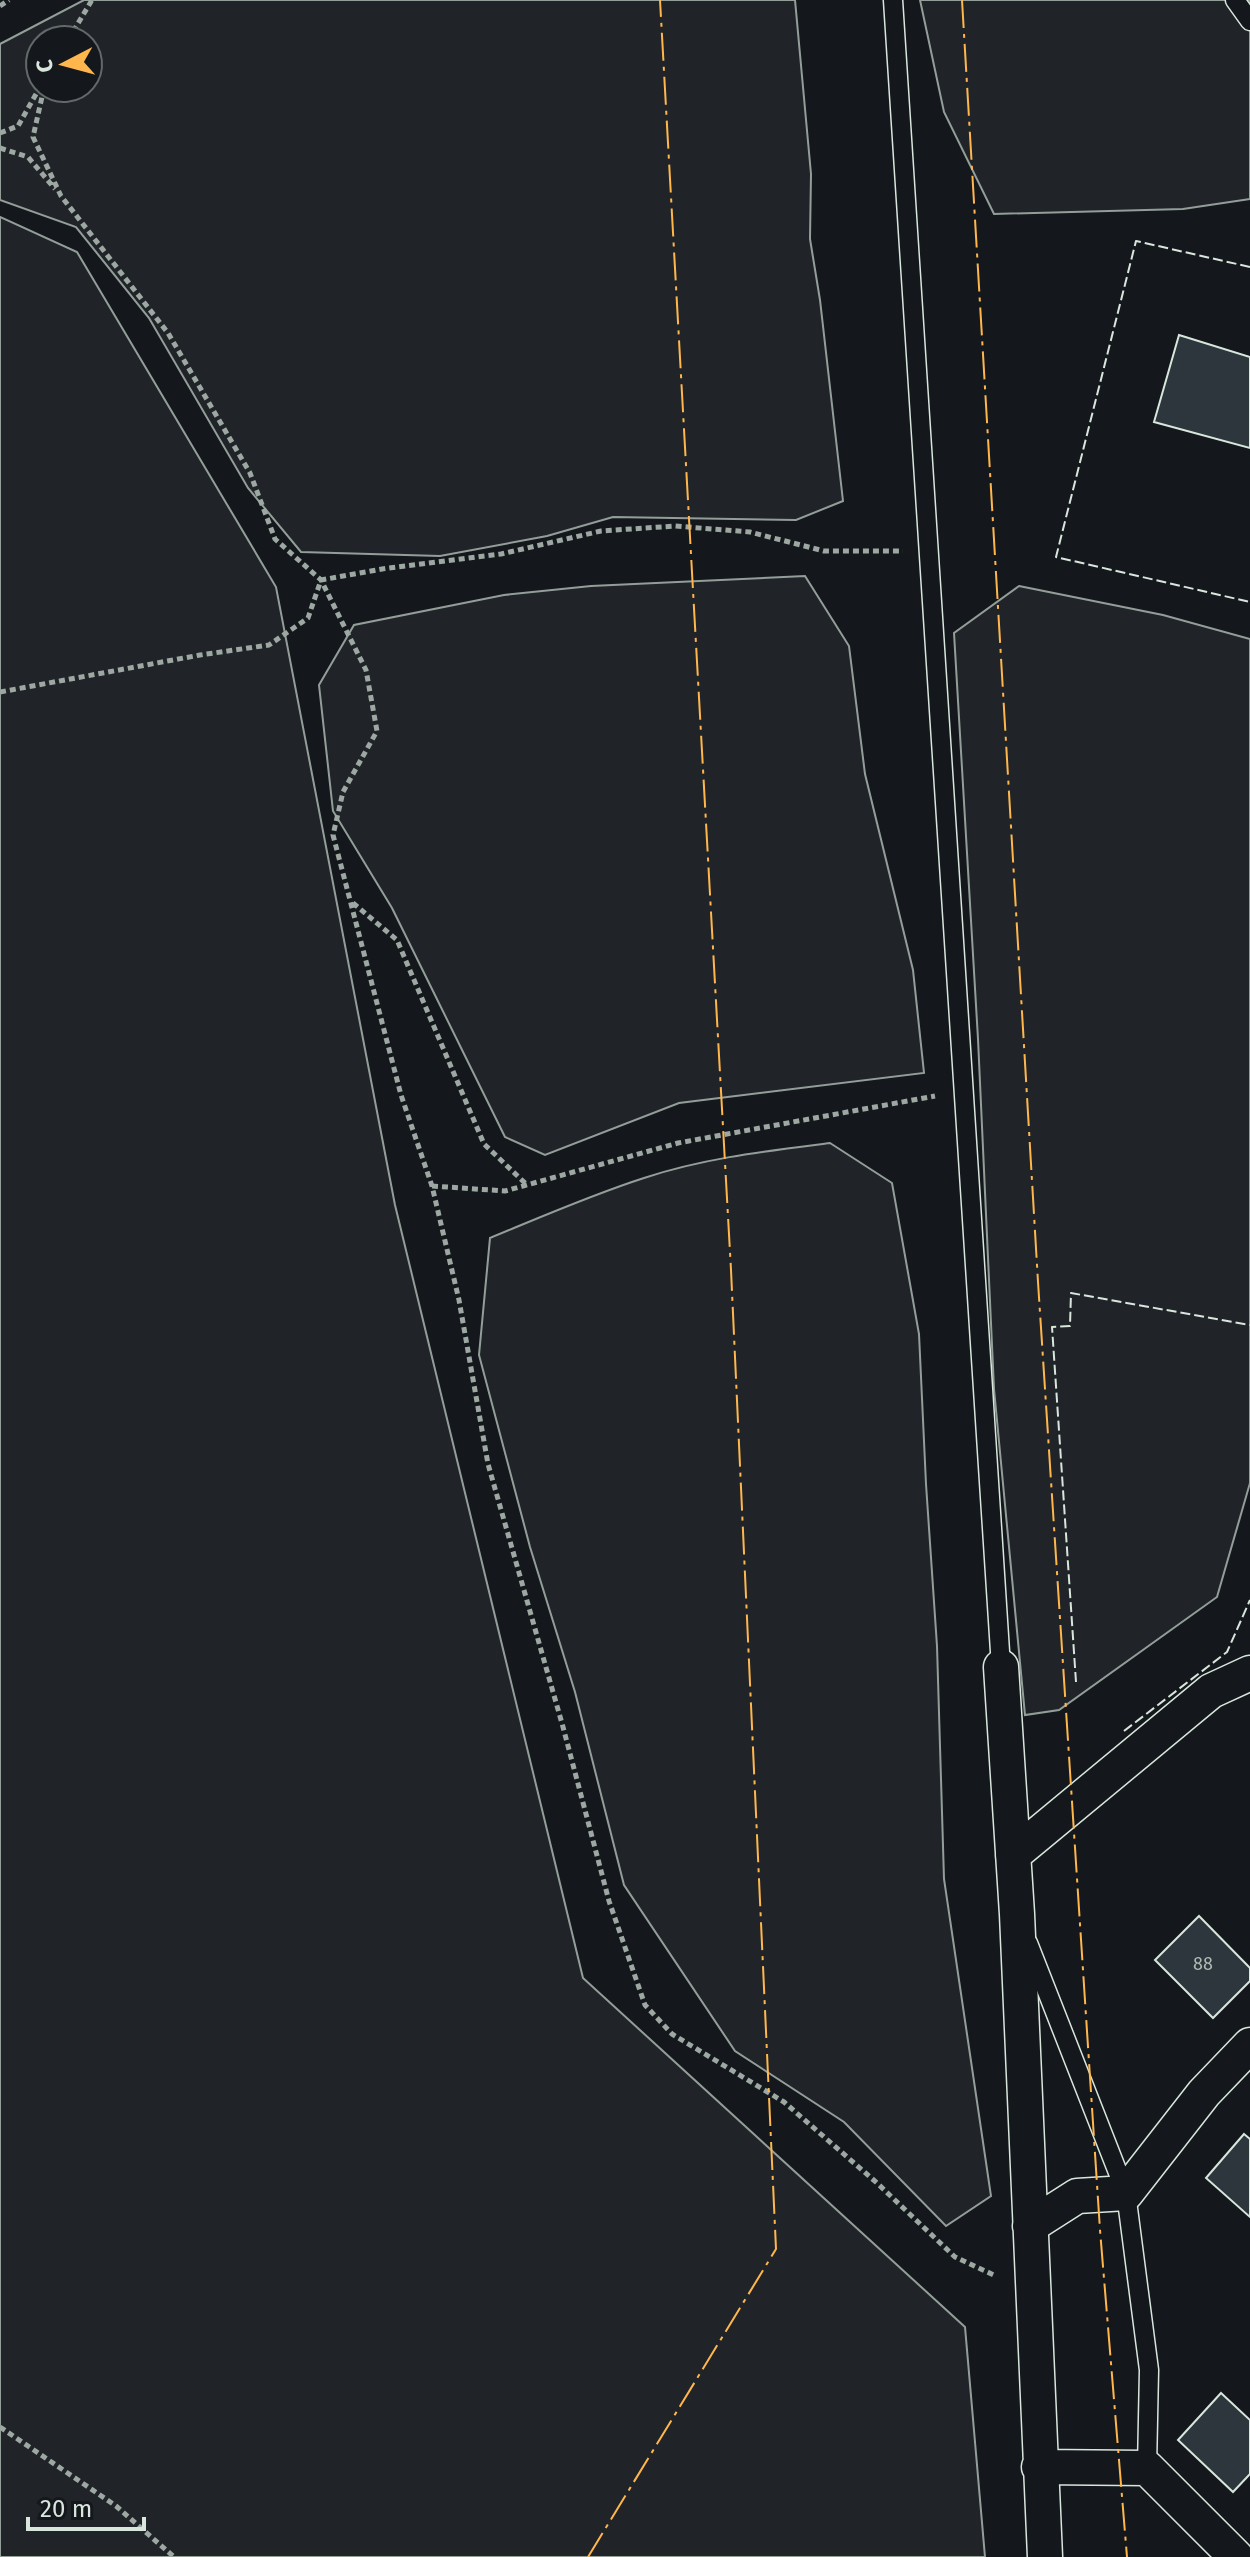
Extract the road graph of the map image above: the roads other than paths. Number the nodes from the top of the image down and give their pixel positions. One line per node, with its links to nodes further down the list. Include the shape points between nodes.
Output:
1 (893, 0): 4 (lane)
2 (1235, 0): 3 (lane)
3 (1250, 21)
4 (1001, 1667): 6 (street)
5 (1250, 1673): 6 (street, via 1211,1691)
6 (1013, 1855): 7 (street)
7 (1017, 1914): 9 (lane); 10 (street)
8 (1250, 2045): 9 (street, via 1204,2093)
9 (1126, 2193): 10 (street, via 1077,2196); 12 (lane, via 1149,2370)
10 (1030, 2226): 11 (street)
11 (1039, 2467): 12 (street); 13 (street)
12 (1147, 2468): 14 (street)
13 (1045, 2557)
14 (1236, 2557)

